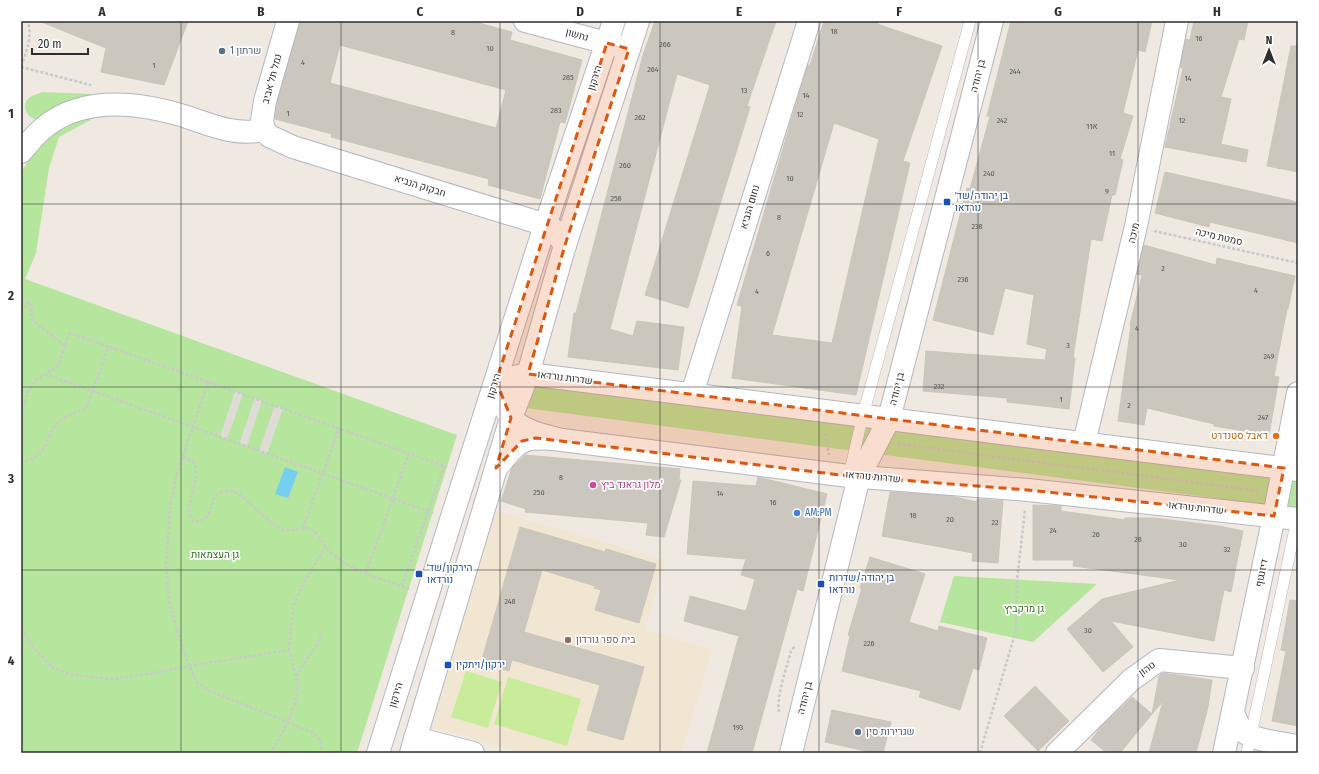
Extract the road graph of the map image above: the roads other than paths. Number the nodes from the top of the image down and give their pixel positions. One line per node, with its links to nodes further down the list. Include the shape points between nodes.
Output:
1 (288, 21): 11 (street, נמל תל אביב, via 265,101 262,121)
2 (525, 21): 9 (street, נחשון)
3 (614, 21): 9 (street, הירקון)
4 (638, 21): 10 (street)
5 (809, 21): 18 (street, נחום הנביא)
6 (970, 21): 19 (lane, בן יהודה)
7 (992, 21): 21 (street, בן יהודה)
8 (1176, 21): 23 (street, מיכה, via 1136,226)
9 (607, 43): 10 (street, נחשון); 13 (street, הירקון)
10 (629, 49): 14 (street)
11 (267, 133): 12 (street, via 228,130 185,116 112,104 86,107 63,115 45,126); 13 (street, חבקוק הנביא, via 293,147)
12 (21, 152)
13 (546, 225): 14 (street, חבקוק הנביא, via 554,230); 16 (street, הירקון)
14 (565, 245): 15 (street)
15 (528, 374): 16 (street, שדרות נורדאו); 18 (street, שדרות נורדאו); 20 (street)
16 (496, 381): 20 (street, שדרות נורדאו, via 502,401); 35 (street, הירקון)
17 (1298, 393): 25 (street, דיזנגוף)
18 (692, 394): 19 (street, שדרות נורדאו)
19 (863, 415): 21 (street, שדרות נורדאו); 26 (lane, בן יהודה)
20 (512, 418): 22 (street, שדרות נורדאו, via 525,428); 24 (street)
21 (889, 419): 23 (street, שדרות נורדאו); 26 (street, בן יהודה)
22 (562, 440): 24 (street, via 536,438 522,441); 26 (street, שדרות נורדאו)
23 (1084, 443): 25 (street, שדרות נורדאו)
24 (496, 468): 33 (street)
25 (1291, 469): 27 (street, דיזנגוף, via 1279,493)
26 (854, 476): 27 (street, שדרות נורדאו, via 1028,490); 37 (lane, בן יהודה); 38 (street, בן יהודה)
27 (1274, 516): 28 (street, שדרות נורדאו); 29 (street, דיזנגוף)
28 (1298, 517): 30 (lane)
29 (1243, 668): 30 (lane, טהון, via 1253,672); 31 (street, דיזנגוף); 39 (street, טהון, via 1159,660 1131,680)
30 (1262, 681): 32 (lane)
31 (1234, 713): 32 (street); 40 (street, דיזנגוף)
32 (1249, 745): 34 (street)
33 (413, 746): 36 (street)
34 (1298, 746)
35 (378, 753)
36 (473, 753)
37 (782, 753)
38 (791, 753)
39 (1057, 753)
40 (1224, 753)

